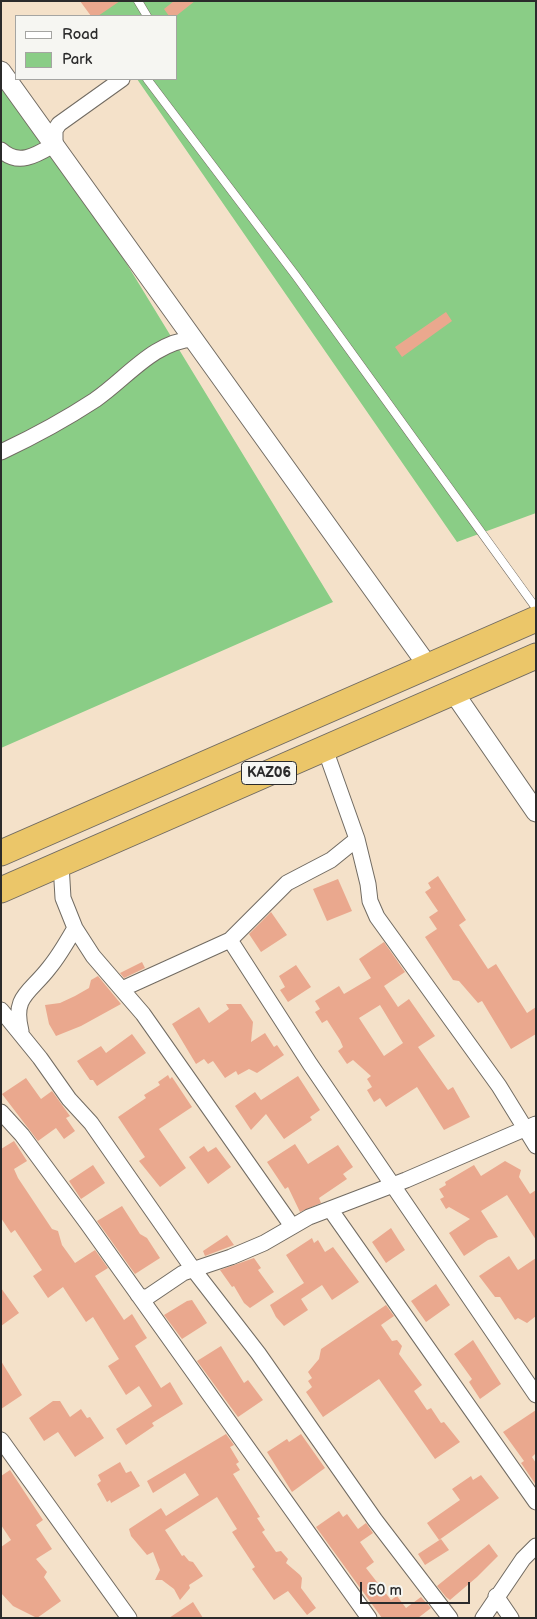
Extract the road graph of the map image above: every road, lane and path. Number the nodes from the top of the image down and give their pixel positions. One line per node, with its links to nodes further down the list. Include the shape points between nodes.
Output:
1 (138, 1): 2 (lane)
2 (146, 15)
3 (1, 71): 6 (street)
4 (121, 80): 6 (street, via 59,124 55,130)
5 (148, 80): 10 (lane, via 296,276)
6 (56, 144): 7 (street, via 25,159 16,159); 8 (street)
7 (1, 150)
8 (194, 339): 9 (street, via 178,340 152,353 95,400); 13 (street)
9 (1, 452)
10 (536, 608)
11 (536, 619): 13 (highway, KАZ06)
12 (536, 656): 14 (highway, KАZ06)
13 (428, 666): 18 (highway, KАZ06)
14 (454, 693): 15 (highway, KАZ06); 16 (street)
15 (325, 749): 17 (street); 19 (highway, KАZ06)
16 (536, 812)
17 (357, 839): 22 (street, via 330,860 287,883); 27 (street, via 370,901 377,917)
18 (1, 853)
19 (61, 864): 20 (highway, KАZ06); 21 (street, via 63,898)
20 (1, 890)
21 (74, 928): 23 (street); 25 (street, via 58,957 22,999 17,1010)
22 (230, 940): 23 (street); 29 (street)
23 (122, 989): 31 (street, via 178,1062)
24 (1, 1010): 25 (street)
25 (22, 1035): 32 (street, via 69,1099 91,1123)
26 (1, 1112): 33 (street, via 22,1135)
27 (529, 1126): 28 (street); 29 (street)
28 (536, 1146)
29 (394, 1185): 30 (street); 34 (street)
30 (330, 1209): 31 (street); 36 (street)
31 (292, 1226): 32 (street, via 232,1257)
32 (194, 1269): 33 (street, via 146,1298); 41 (street, via 258,1353 375,1520)
33 (138, 1295): 40 (street)
34 (536, 1395)
35 (1, 1440): 39 (street)
36 (536, 1502)
37 (536, 1546): 38 (street)
38 (496, 1596): 42 (street); 43 (street)
39 (130, 1618)
40 (368, 1618)
41 (450, 1618)
42 (483, 1618)
43 (511, 1618)

